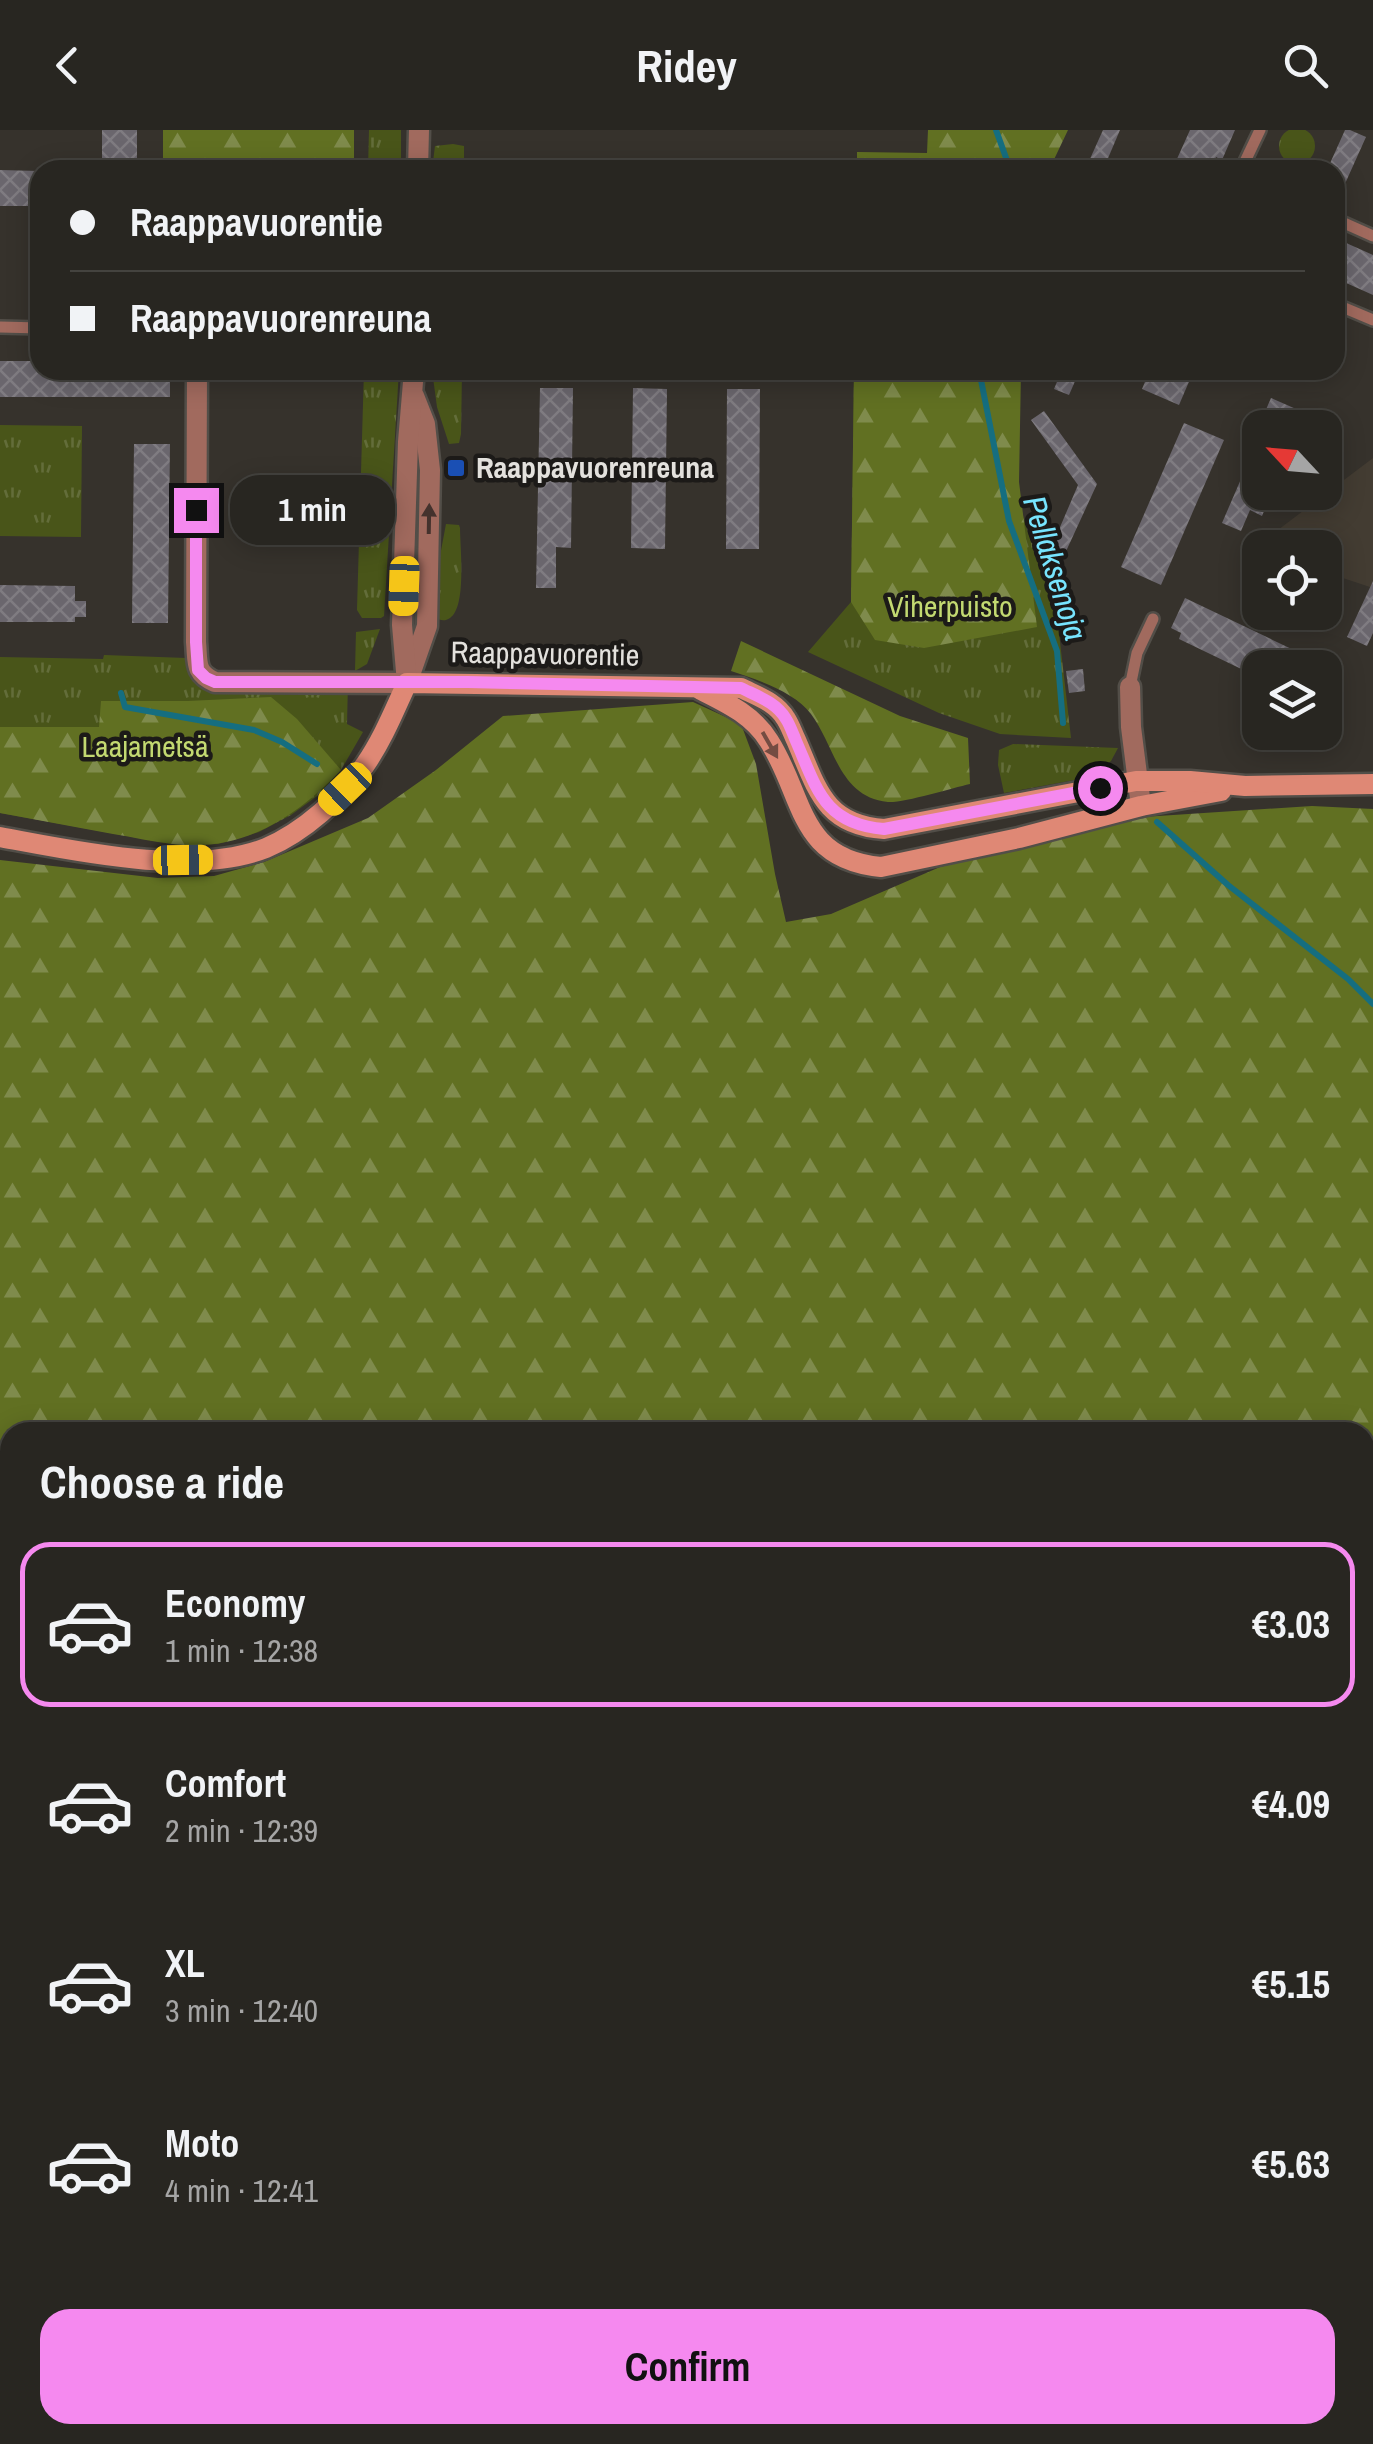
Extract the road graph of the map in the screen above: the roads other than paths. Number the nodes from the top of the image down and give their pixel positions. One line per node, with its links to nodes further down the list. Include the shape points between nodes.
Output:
1 (419, 130): 3 (street)
2 (1260, 130): 4 (lane)
3 (418, 160)
4 (1246, 160)
5 (1345, 223): 6 (lane)
6 (1373, 236)
7 (1345, 308): 8 (lane)
8 (1373, 320)
9 (0, 327): 10 (lane)
10 (30, 328)
11 (197, 380): 14 (street, via 198,670 215,682)
12 (414, 380): 14 (street, via 402,625)
13 (1153, 619): 16 (lane, via 1136,654)
14 (407, 682): 15 (main road, Raappavuorentie); 21 (main road, via 365,765 345,789 267,847 210,860 156,861)
15 (695, 687): 17 (main road, Raappavuorentie, via 741,688 773,704 827,804 862,828); 20 (main road, Raappavuorentie, one-way to 20, via 755,722 816,836 859,865 908,862)
16 (1130, 688): 17 (street)
17 (1136, 780): 19 (main road, Raappavuorentie); 20 (street)
18 (1373, 784): 19 (main road, Raappavuorentie)
19 (1245, 786): 20 (main road, Raappavuorentie)
20 (1141, 806)
21 (0, 837)

